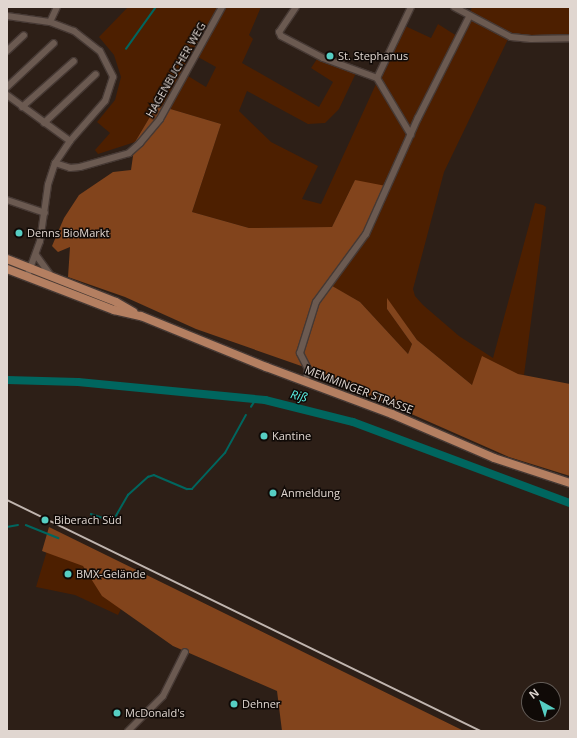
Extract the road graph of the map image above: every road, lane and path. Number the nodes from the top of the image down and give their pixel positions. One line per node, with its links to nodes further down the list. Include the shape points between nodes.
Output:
1 (57, 7): 8 (street)
2 (222, 7): 22 (street, HAGENBUCHER WEG, via 164,113 140,143 129,153 80,167 70,168)
3 (296, 7): 15 (street, via 279,32 281,36 323,58)
4 (411, 7): 15 (street)
5 (454, 7): 7 (street)
6 (7, 16): 8 (street)
7 (469, 17): 10 (street, via 511,37); 20 (street)
8 (50, 22): 21 (street, via 70,28 92,43 107,61 113,77 105,101)
9 (24, 35): 12 (street)
10 (570, 38)
11 (54, 43): 16 (street)
12 (7, 51)
13 (74, 61): 18 (street)
14 (96, 74): 19 (street)
15 (377, 78): 20 (street)
16 (7, 87)
17 (7, 95): 18 (street)
18 (22, 107): 19 (street)
19 (44, 123): 21 (street)
20 (411, 135): 32 (street, via 366,234 316,302 300,353 308,370)
21 (70, 140): 22 (street)
22 (55, 163): 24 (street, via 48,185)
23 (7, 200): 24 (street)
24 (45, 213): 25 (street)
25 (36, 255): 28 (street); 29 (street)
26 (7, 259): 28 (main road, MEMMINGER STRASSE)
27 (7, 268): 30 (main road, MEMMINGER STRASSE)
28 (31, 268): 29 (main road, MEMMINGER STRASSE); 30 (street)
29 (51, 275): 31 (main road, MEMMINGER STRASSE, via 116,302)
30 (27, 276): 31 (main road, MEMMINGER STRASSE, via 114,310)
31 (141, 316): 32 (main road, MEMMINGER STRASSE)
32 (306, 381): 33 (main road, MEMMINGER STRASSE, via 392,414 494,458)
33 (570, 483)
34 (185, 652): 35 (street, via 163,696)
35 (128, 731)

